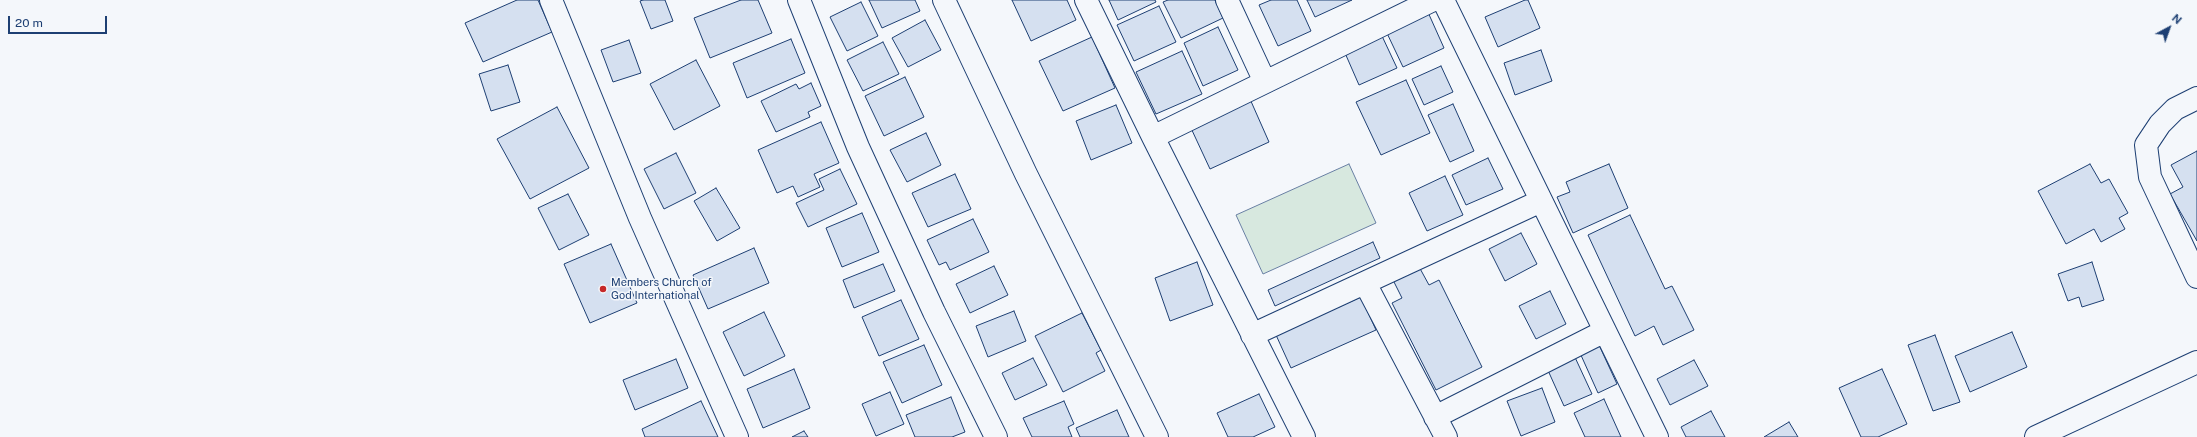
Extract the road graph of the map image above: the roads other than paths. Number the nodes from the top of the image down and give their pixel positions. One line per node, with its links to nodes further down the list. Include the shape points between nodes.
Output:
1 (551, 0): 18 (street, via 640,218)
2 (799, 0): 19 (street, via 858,147 934,312)
3 (944, 0): 20 (street, via 1026,174)
4 (1086, 0): 10 (street)
5 (1227, 0): 8 (street)
6 (1434, 0): 8 (street)
7 (1443, 0): 11 (street)
8 (1266, 82): 10 (street)
9 (2197, 98): 12 (street, via 2174,109 2146,145 2150,177)
10 (1153, 137): 15 (street)
11 (1542, 201): 13 (street); 14 (street)
12 (2197, 278)
13 (1365, 282): 15 (street); 17 (street)
14 (1605, 331): 17 (street); 23 (street)
15 (1252, 336): 21 (street)
16 (2197, 362): 24 (street)
17 (1436, 417): 22 (street)
18 (737, 437)
19 (996, 437)
20 (1157, 437)
21 (1304, 437)
22 (1446, 437)
23 (1657, 437)
24 (2036, 437)

